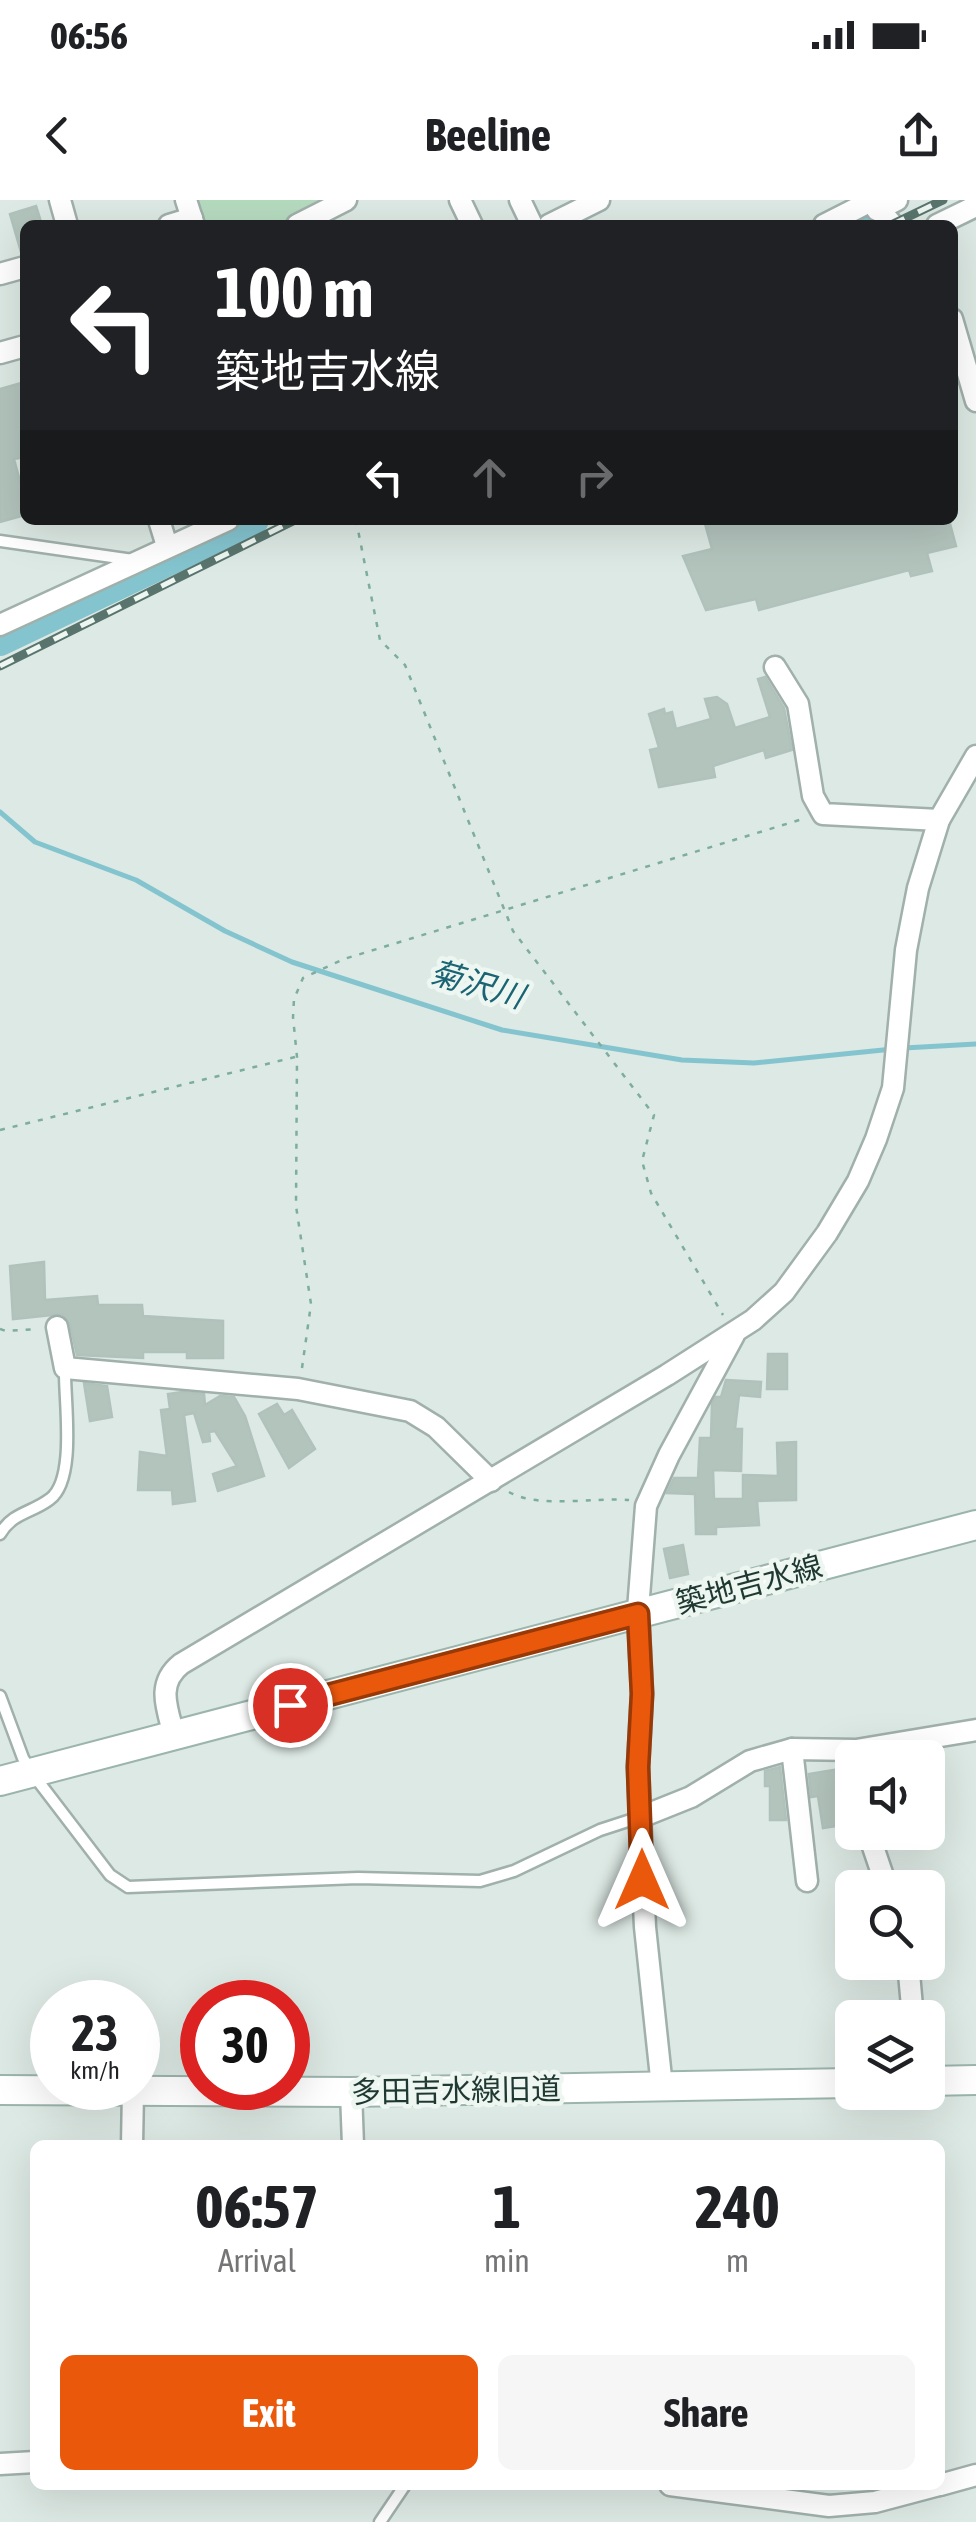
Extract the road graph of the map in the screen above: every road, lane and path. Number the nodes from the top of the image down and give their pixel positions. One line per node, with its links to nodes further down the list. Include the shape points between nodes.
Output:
1 (346, 200): 6 (street)
2 (600, 200): 7 (street)
3 (898, 200): 4 (street)
4 (873, 204): 8 (street)
5 (976, 206): 9 (street)
6 (307, 220)
7 (558, 220)
8 (836, 220)
9 (947, 220)
10 (958, 340): 11 (street)
11 (976, 401)
12 (161, 525): 16 (street)
13 (215, 525): 16 (street)
14 (357, 525): 23 (path, via 380,640 405,666)
15 (0, 541): 17 (lane)
16 (166, 546): 17 (street)
17 (136, 560): 18 (street)
18 (0, 625)
19 (775, 667): 21 (street, via 798,704 813,796)
20 (976, 756): 22 (street)
21 (823, 814): 22 (street); 23 (path)
22 (939, 820): 28 (street, via 906,950 894,1088 876,1139 810,1259 784,1292)
23 (503, 909): 24 (path, via 303,978 294,999); 28 (path, via 654,1115 642,1162 652,1193)
24 (297, 1057): 25 (path); 30 (path, via 296,1206 311,1304)
25 (0, 1130)
26 (58, 1327): 27 (path); 29 (street)
27 (0, 1329)
28 (735, 1333): 31 (street); 32 (street)
29 (64, 1368): 30 (street); 34 (lane, via 68,1453 60,1487 12,1518)
30 (298, 1390): 31 (street, via 410,1410)
31 (490, 1480): 32 (path, via 518,1497 627,1499); 38 (street, via 181,1664 165,1686)
32 (646, 1506): 35 (street)
33 (976, 1524): 35 (main road, 築地吉水線)
34 (0, 1534)
35 (638, 1614): 38 (main road, 築地吉水線); 44 (street)
36 (0, 1696): 42 (lane)
37 (976, 1730): 39 (street)
38 (174, 1735): 42 (main road, 築地吉水線)
39 (926, 1740)
40 (792, 1749): 41 (street); 44 (street, via 750,1761 692,1797); 45 (street)
41 (835, 1752)
42 (32, 1773): 43 (main road, 築地吉水線); 44 (lane, via 110,1876 128,1888 358,1878 480,1881)
43 (0, 1782)
44 (641, 1817): 49 (street, via 644,1927)
45 (807, 1881)
46 (976, 2080): 47 (main road)
47 (945, 2081)
48 (835, 2083): 49 (main road, 多田吉水線旧道)
49 (662, 2086): 53 (main road, 多田吉水線旧道)
50 (0, 2090): 51 (main road, 多田吉水線旧道)
51 (30, 2090)
52 (160, 2091): 53 (main road, 多田吉水線旧道)
53 (351, 2092): 56 (street)
54 (133, 2110): 55 (street)
55 (132, 2140)
56 (353, 2140)
57 (30, 2462): 58 (street)
58 (0, 2464)
59 (976, 2475): 60 (street)
60 (945, 2483)
61 (402, 2490): 64 (lane)
62 (708, 2490): 63 (street, via 828,2506)
63 (920, 2490)
64 (380, 2522)

